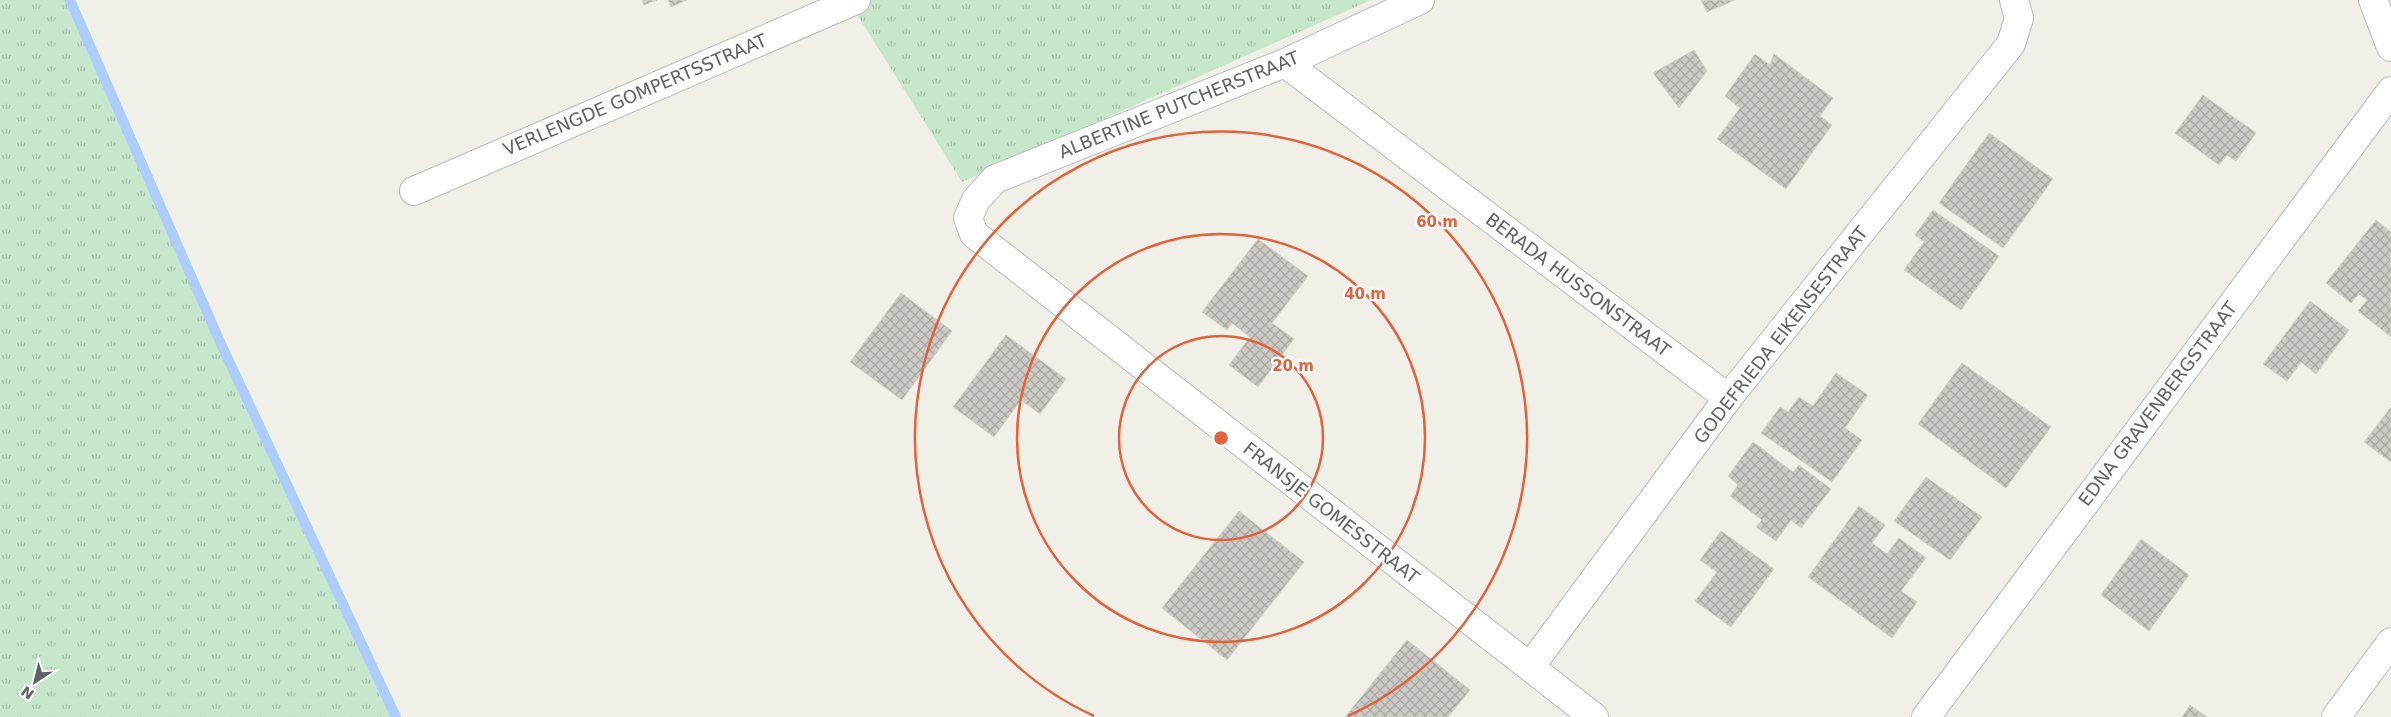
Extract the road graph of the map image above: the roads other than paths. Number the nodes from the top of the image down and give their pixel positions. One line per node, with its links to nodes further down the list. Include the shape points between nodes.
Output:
1 (856, 0): 8 (street, VERLENGDE GOMPERTSSTRAAT)
2 (1420, 0): 6 (street, ALBERTINE PUTCHERSTRAAT)
3 (2014, 0): 10 (street, GODEFRIEDA EIKENSESTRAAT, via 2019,18 2011,44)
4 (2373, 0): 5 (street)
5 (2391, 48)
6 (1285, 63): 9 (street, ALBERTINE PUTCHERSTRAAT, via 996,179 976,200 968,218); 10 (street, BERADA HUSSONSTRAAT)
7 (2391, 91): 14 (street, EDNA GRAVENBERGSTRAAT)
8 (414, 191)
9 (974, 234): 12 (street, FRANSJE GOMESSTRAAT)
10 (1728, 398): 12 (street, GODEFRIEDA EIKENSESTRAAT)
11 (2391, 642): 15 (street)
12 (1530, 667): 13 (street, FRANSJE GOMESSTRAAT)
13 (1594, 717)
14 (1926, 717)
15 (2336, 717)

